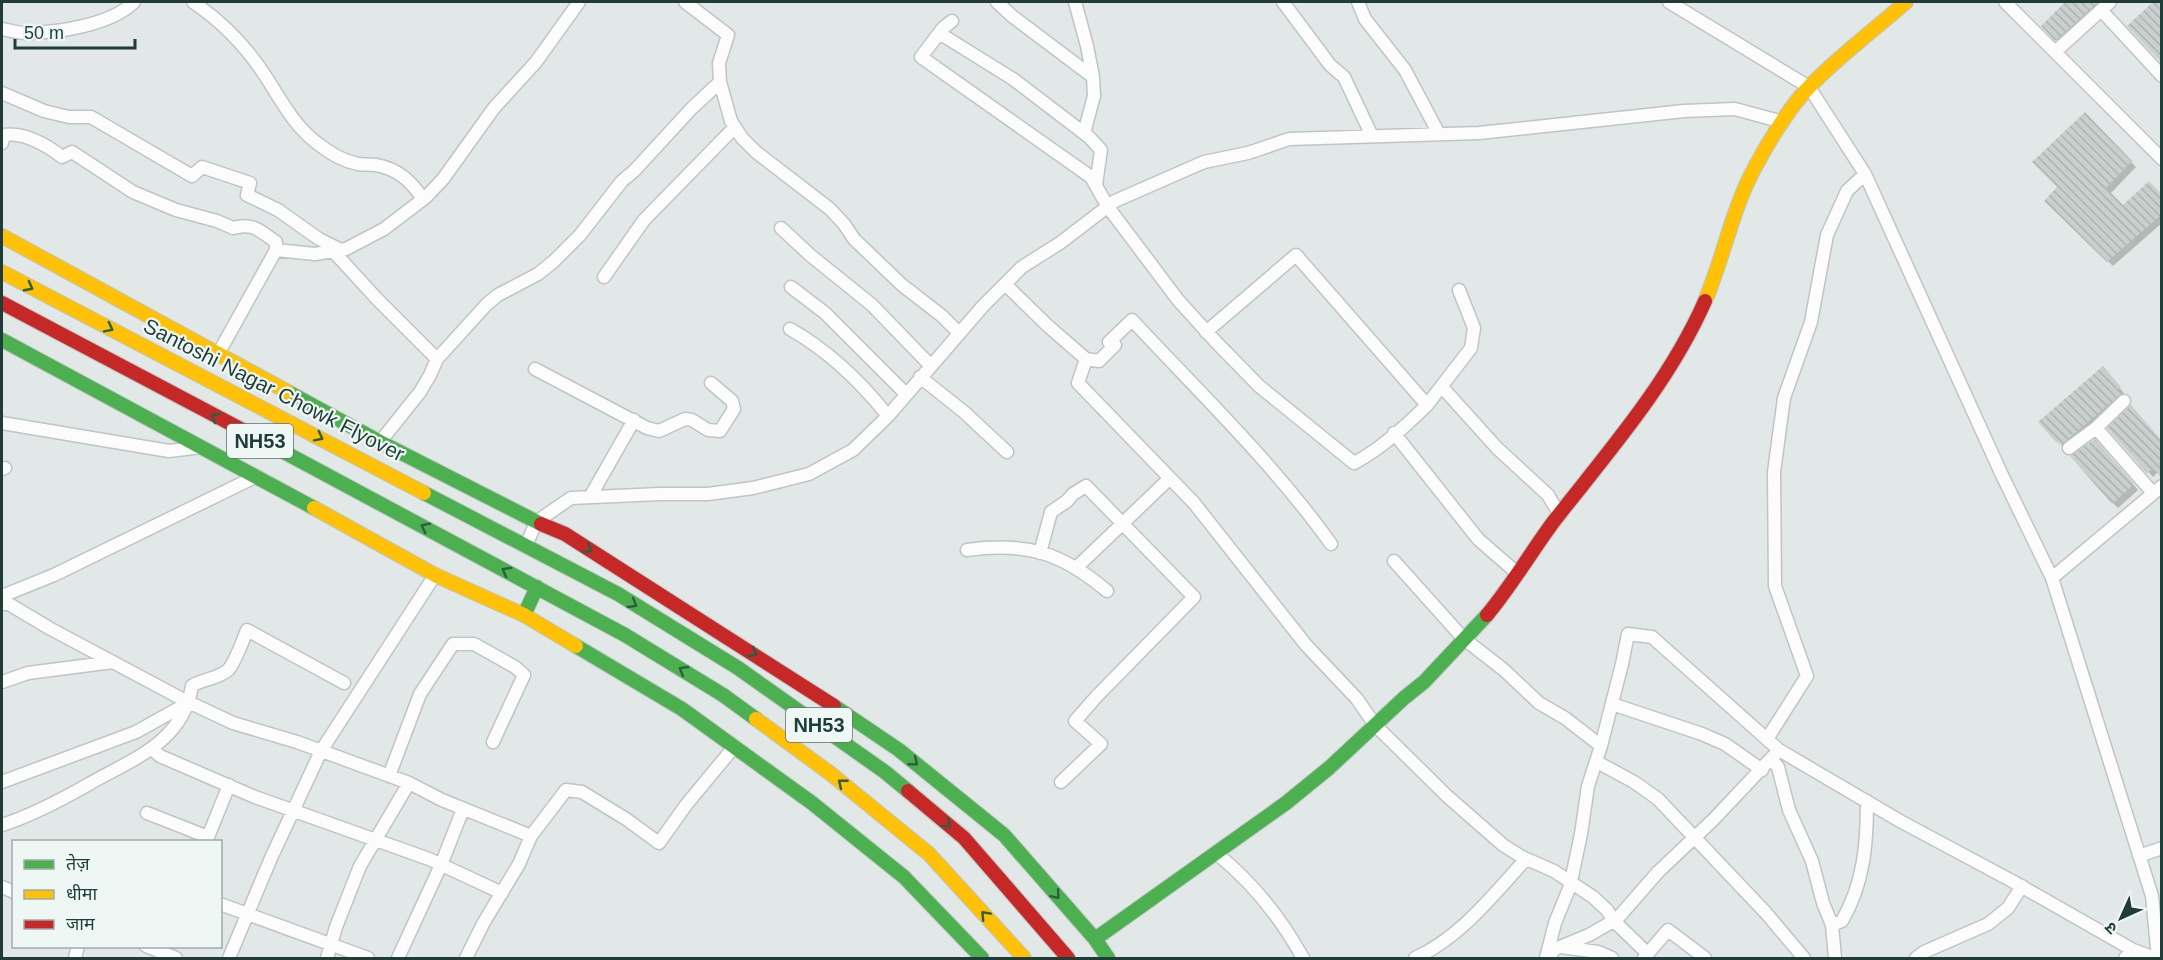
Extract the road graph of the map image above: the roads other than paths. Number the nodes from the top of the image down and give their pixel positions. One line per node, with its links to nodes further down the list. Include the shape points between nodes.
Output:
1 (134, 2): 14 (street, via 115,16 71,27 24,33)
2 (193, 2): 31 (street, via 218,19 240,44 293,120 316,143 358,164 398,172)
3 (579, 2): 31 (street, via 536,62 494,108 443,179)
4 (685, 2): 19 (street, via 728,34 719,63)
5 (997, 2): 18 (street)
6 (1075, 2): 18 (street)
7 (1283, 2): 26 (street, via 1330,65 1344,77)
8 (1358, 2): 25 (street, via 1365,19 1405,70)
9 (1668, 2): 20 (street)
10 (1906, 2): 20 (main road)
11 (2005, 2): 16 (street)
12 (2106, 6): 16 (street); 17 (street)
13 (952, 21): 15 (street)
14 (2, 29)
15 (939, 33): 24 (street, via 1013,79); 30 (street, via 921,57 1045,142 1092,177)
16 (2055, 52): 28 (street)
17 (2162, 76)
18 (1093, 77): 24 (street, via 1094,96)
19 (720, 82): 23 (street); 48 (street, via 622,181 554,261 487,304)
20 (1809, 87): 22 (main road); 29 (street)
21 (2, 93): 36 (street, via 44,111 91,117 192,176 202,168 250,183 247,195 278,210)
22 (1783, 122): 25 (street, via 1735,109); 71 (main road, via 1753,170 1717,273 1674,361)
23 (735, 127): 38 (street, via 644,220); 45 (street, via 756,152 830,209 854,240)
24 (1084, 133): 30 (street, via 1101,150)
25 (1438, 134): 26 (street)
26 (1372, 136): 32 (street, via 1289,139 1204,162)
27 (2, 143): 35 (street, via 4,135 14,133 62,157 72,152 154,202 233,228 245,224 256,228 276,242)
28 (2162, 159)
29 (1865, 174): 82 (street); 95 (street, via 1847,191 1827,236 1811,322 1784,398 1774,472 1775,586 1807,676)
30 (1096, 185): 32 (street)
31 (423, 199): 36 (street, via 384,229)
32 (1108, 207): 39 (street, via 1022,267); 44 (street)
33 (781, 228): 50 (street, via 872,305)
34 (2, 236): 47 (main road)
35 (276, 250): 36 (street, via 315,254); 47 (street)
36 (337, 251): 48 (street, via 372,294)
37 (2, 272): 75 (main road, Santoshi Nagar Chowk Flyover / NH53, one-way to 75)
38 (604, 277)
39 (1006, 285): 45 (street); 49 (street)
40 (791, 287): 55 (street, via 825,313)
41 (1459, 290): 54 (street, via 1474,328 1471,348)
42 (2, 303): 83 (main road, NH53, one-way to 42)
43 (790, 329): 58 (street, via 865,387)
44 (1206, 332): 57 (street, via 1296,255); 62 (street, via 1259,386 1354,464)
45 (959, 333): 50 (street)
46 (2, 340): 64 (main road)
47 (218, 354): 63 (main road)
48 (437, 359): 63 (street, via 420,392)
49 (1086, 359): 68 (street, via 1078,383); 74 (street, via 1099,361 1115,345 1108,342 1132,320 1281,480)
50 (930, 365): 52 (street)
51 (535, 369): 59 (street)
52 (920, 377): 55 (street); 66 (street)
53 (711, 383): 59 (street, via 732,402 734,410 720,431 685,419 659,431)
54 (1442, 387): 57 (street); 71 (street, via 1497,448 1548,495)
55 (906, 394): 58 (street)
56 (2124, 401): 61 (street)
57 (1427, 405): 62 (street)
58 (888, 416): 70 (street, via 854,450 809,474 708,494)
59 (634, 420): 70 (street)
60 (2, 423): 64 (street, via 169,451)
61 (2096, 428): 65 (street); 69 (street)
62 (1395, 433): 80 (street, via 1478,539)
63 (380, 442): 72 (main road)
64 (203, 447): 67 (main road)
65 (2069, 448)
66 (1007, 452)
67 (257, 476): 81 (main road); 85 (street, via 54,575)
68 (1170, 478): 73 (street); 94 (street, via 1214,526 1306,645 1357,699)
69 (2157, 490): 82 (street)
70 (590, 497): 72 (street, via 571,498)
71 (1560, 515): 80 (main road)
72 (536, 522): 75 (street); 130 (main road, one-way to 130, via 565,534 899,750 1004,835)
73 (1122, 524): 77 (street, via 1086,486 1051,512); 79 (street); 106 (street, via 1194,597 1076,721 1101,744)
74 (1331, 544)
75 (526, 546): 144 (main road, NH53, one-way to 144, via 618,594 738,668 885,772 964,838)
76 (967, 550): 77 (street, via 1018,547)
77 (1040, 553): 79 (street)
78 (1394, 561): 88 (street)
79 (1076, 568): 84 (street)
80 (1517, 573): 88 (main road, via 1497,603)
81 (435, 575): 87 (main road); 100 (street)
82 (2052, 578): 120 (street)
83 (537, 587): 87 (main road); 143 (main road, NH53, one-way to 83, via 929,854 831,774 723,695)
84 (1107, 591)
85 (2, 596)
86 (2, 604): 89 (street, via 9,604)
87 (524, 615): 98 (main road, via 682,709)
88 (1463, 638): 94 (main road, via 1424,682); 97 (street, via 1539,702)
89 (113, 662): 90 (street, via 28,673); 92 (street)
90 (2, 682)
91 (344, 683): 92 (street, via 247,630 228,670 192,686)
92 (189, 703): 99 (street, via 175,726); 100 (street, via 233,723); 105 (street, via 136,732)
93 (1612, 704): 95 (street, via 1628,634 1652,637); 97 (street); 103 (street, via 1725,744)
94 (1375, 725): 119 (main road, via 1286,803); 121 (street, via 1503,846)
95 (1767, 739): 101 (street)
96 (493, 742): 104 (street, via 524,675 474,644 453,644 420,694)
97 (1601, 746): 102 (street)
98 (734, 747): 114 (street, via 659,843 582,792 566,790); 142 (main road, via 904,877)
99 (152, 749): 108 (street); 113 (street, via 57,803)
100 (321, 751): 104 (street); 111 (street)
101 (1775, 755): 103 (street); 109 (street); 129 (street, via 1789,810 1812,861)
102 (1597, 762): 115 (street, via 1658,799); 123 (street, via 1588,786)
103 (1761, 770): 115 (street)
104 (389, 776): 107 (street)
105 (2, 782)
106 (1061, 782)
107 (409, 783): 110 (street); 117 (street)
108 (229, 785): 111 (street); 116 (street)
109 (1867, 801): 124 (street); 129 (street, via 1863,869 1850,908 1842,921)
110 (463, 809): 114 (street); 122 (street)
111 (293, 810): 117 (street); 127 (street)
112 (147, 813): 116 (street)
113 (2, 825)
114 (531, 836): 125 (street)
115 (1695, 838): 128 (street); 151 (street)
116 (207, 839)
117 (377, 840): 122 (street); 131 (street, via 360,866)
118 (2162, 848): 120 (street)
119 (1216, 853): 130 (main road); 146 (street, via 1271,908)
120 (2139, 856): 154 (street, via 2152,896)
121 (1526, 859): 123 (street); 147 (street, via 1453,936)
122 (441, 865): 125 (street); 140 (street)
123 (1571, 881): 128 (street, via 1607,910); 148 (street)
124 (2022, 886): 134 (street); 153 (street, via 2008,908 1988,924)
125 (502, 893): 141 (street)
126 (222, 905): 127 (street)
127 (247, 914): 131 (street); 137 (street)
128 (1614, 921): 132 (street); 135 (street)
129 (1832, 925): 152 (street)
130 (1095, 939): 145 (main road)
131 (331, 946): 138 (street); 139 (street)
132 (1561, 947): 148 (street); 149 (street)
133 (161, 949): 136 (street)
134 (2129, 954): 154 (street)
135 (1646, 956): 150 (street, via 1668,930)
136 (176, 958)
137 (229, 958)
138 (327, 958)
139 (368, 958)
140 (398, 958)
141 (466, 958)
142 (982, 958)
143 (1024, 958)
144 (1068, 958)
145 (1108, 958)
146 (1303, 958)
147 (1415, 958)
148 (1547, 958)
149 (1612, 958)
150 (1706, 958)
151 (1804, 958)
152 (1835, 958)
153 (1916, 958)
154 (2156, 958)

